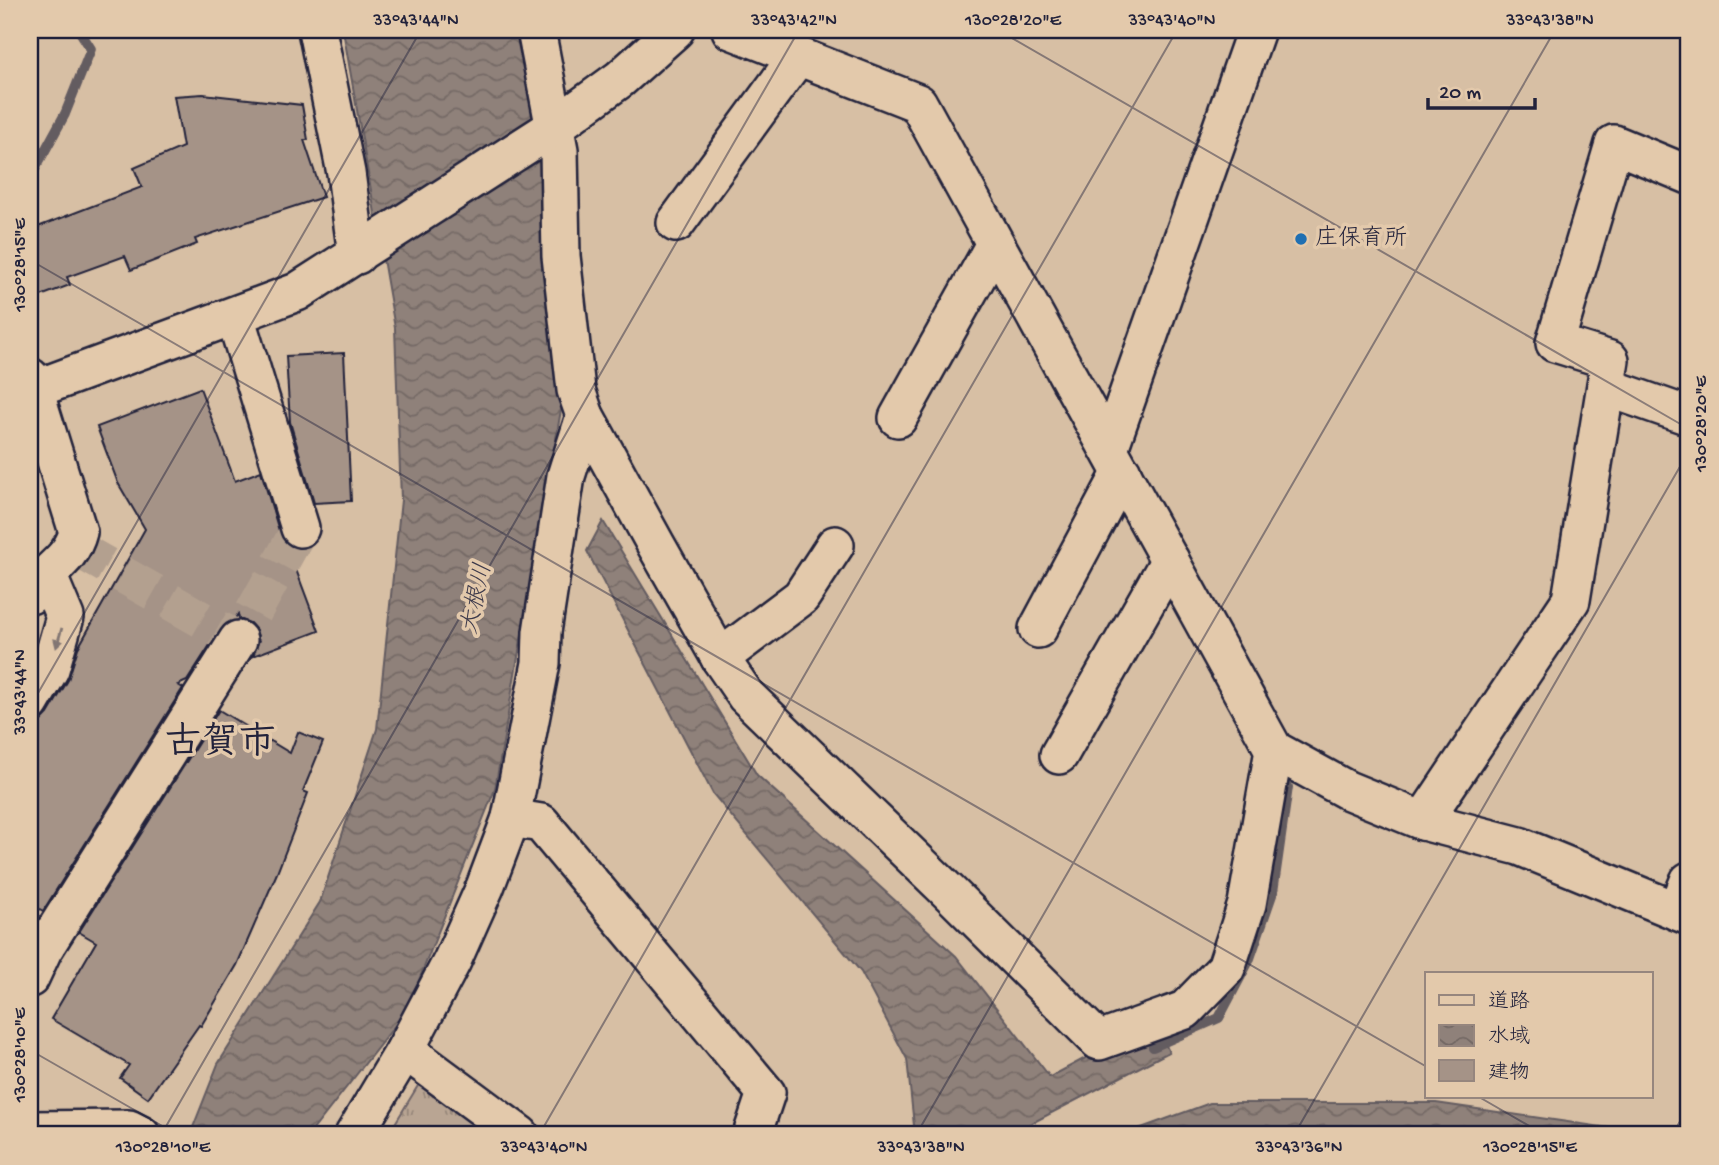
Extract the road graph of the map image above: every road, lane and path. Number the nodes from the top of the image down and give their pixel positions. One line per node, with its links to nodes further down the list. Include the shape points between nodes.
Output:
1 (317, 30): 11 (street, via 346,173)
2 (536, 30): 7 (street)
3 (675, 30): 7 (street, via 620,79)
4 (731, 30): 6 (street)
5 (1256, 30): 18 (street)
6 (799, 56): 9 (street); 10 (street, via 918,103)
7 (549, 130): 11 (street); 15 (street, via 559,150 563,269 576,390)
8 (1689, 175): 14 (street, via 1614,144 1555,342 1610,360)
9 (676, 223)
10 (995, 244): 17 (street); 18 (street)
11 (357, 255): 12 (street, via 297,292)
12 (234, 316): 13 (street); 19 (street)
13 (31, 386): 22 (street, via 78,532 74,547)
14 (1606, 387): 16 (street); 30 (street, via 1571,600)
15 (585, 416): 25 (street); 29 (street, via 566,476 541,663)
16 (1689, 416)
17 (898, 418)
18 (1115, 461): 21 (street); 23 (street)
19 (300, 528)
20 (835, 545): 25 (street, via 801,597)
21 (1170, 560): 27 (street); 28 (street)
22 (38, 585): 26 (street, one-way to 26, via 65,617 50,669)
23 (1038, 629)
24 (238, 640): 32 (street)
25 (720, 658): 27 (street, via 746,696 1099,1041 1185,1010 1226,968 1247,904)
26 (30, 703)
27 (1274, 750): 30 (street, via 1347,790)
28 (1059, 755)
29 (511, 818): 33 (street, via 452,961); 38 (street, via 541,823 766,1093)
30 (1423, 821): 31 (street, via 1519,846)
31 (1685, 903)
32 (34, 957)
33 (405, 1050): 36 (street); 37 (street)
34 (30, 1130): 35 (street, via 129,1129)
35 (141, 1135)
36 (354, 1135)
37 (520, 1135)
38 (752, 1135)

